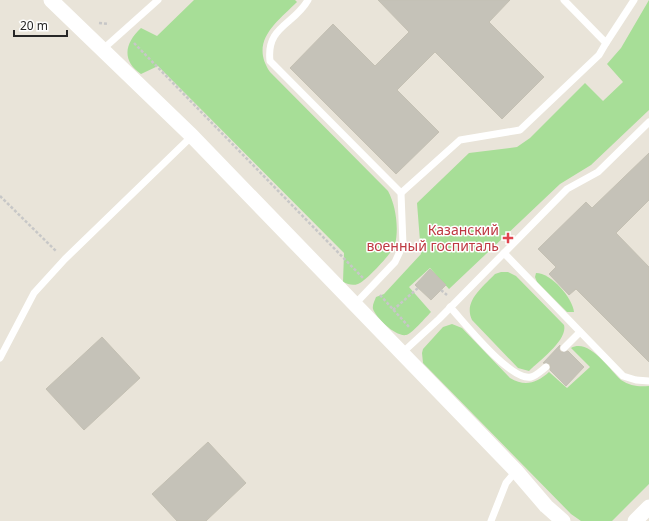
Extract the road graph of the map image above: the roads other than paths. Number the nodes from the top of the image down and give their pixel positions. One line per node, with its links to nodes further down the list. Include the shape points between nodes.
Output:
1 (51, 0): 7 (street)
2 (158, 0): 7 (lane)
3 (308, 0): 10 (lane, via 274,35 269,50 270,61)
4 (564, 0): 6 (lane)
5 (634, 0): 6 (lane)
6 (606, 43): 10 (lane, via 599,55 520,130 460,140)
7 (102, 50): 9 (street)
8 (649, 122): 11 (lane, via 598,172 567,189)
9 (192, 136): 12 (street); 17 (lane, via 65,259 34,293)
10 (401, 193): 12 (lane, via 403,246 395,262)
11 (504, 253): 13 (lane); 14 (lane)
12 (355, 304): 16 (street)
13 (450, 307): 16 (lane); 18 (lane, via 504,366 515,374 532,377)
14 (580, 332): 15 (lane); 19 (lane, via 623,376)
15 (564, 348)
16 (402, 353): 20 (street)
17 (0, 358)
18 (546, 367)
19 (649, 381)
20 (516, 471): 22 (lane, via 506,483); 23 (street, via 546,506)
21 (649, 507): 24 (street)
22 (491, 521)
23 (563, 521)
24 (635, 521)

